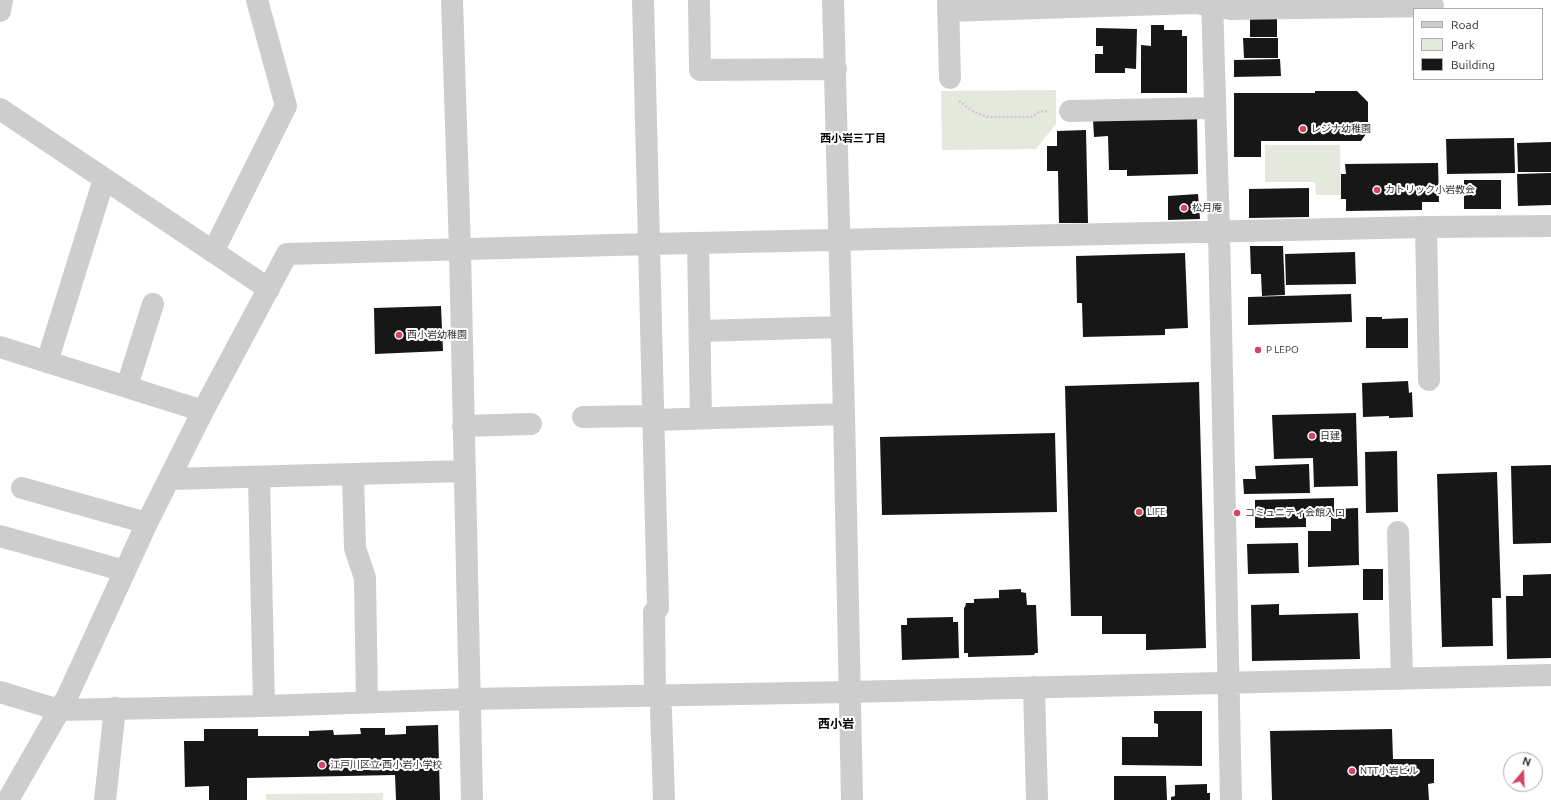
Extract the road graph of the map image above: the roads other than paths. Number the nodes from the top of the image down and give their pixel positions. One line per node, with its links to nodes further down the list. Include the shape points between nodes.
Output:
1 (2, 0): 10 (street)
2 (257, 0): 24 (street, via 286,106)
3 (452, 0): 23 (street)
4 (643, 0): 21 (street)
5 (699, 0): 11 (street, via 700,70)
6 (833, 0): 11 (street)
7 (1212, 3): 8 (street); 9 (street, via 1230,9); 13 (street)
8 (948, 6): 12 (street)
9 (1433, 6)
10 (0, 11)
11 (836, 69): 20 (street)
12 (950, 78)
13 (1215, 108): 15 (street); 19 (street)
14 (0, 109): 16 (street)
15 (1070, 111)
16 (104, 179): 24 (street); 30 (street)
17 (1551, 226): 18 (street)
18 (1426, 227): 19 (street); 31 (street)
19 (1219, 232): 20 (street); 51 (street)
20 (839, 240): 22 (street); 27 (street)
21 (650, 244): 22 (street); 23 (street); 37 (street)
22 (698, 244): 28 (street)
23 (460, 250): 25 (street, via 287,254); 39 (street)
24 (213, 252): 25 (street)
25 (269, 289): 33 (street)
26 (153, 304): 32 (street)
27 (841, 327): 28 (street); 34 (street)
28 (700, 331): 36 (street)
29 (0, 346): 30 (street)
30 (47, 362): 32 (street)
31 (1429, 380)
32 (127, 386): 33 (street)
33 (203, 411): 43 (street)
34 (844, 414): 36 (street); 54 (street)
35 (583, 417): 37 (street, via 646,416)
36 (701, 418): 37 (street)
37 (653, 420): 57 (street, via 658,608 654,612)
38 (531, 424): 39 (street)
39 (463, 426): 40 (street)
40 (464, 471): 41 (street); 55 (street)
41 (353, 474): 42 (street); 56 (street, via 355,548 365,578)
42 (259, 478): 43 (street); 58 (street)
43 (170, 479): 45 (street)
44 (22, 488): 45 (street)
45 (147, 523): 48 (street)
46 (1398, 532): 50 (street)
47 (0, 536): 48 (street)
48 (125, 571): 60 (street, via 67,697)
49 (1551, 675): 50 (street)
50 (1402, 680): 51 (street)
51 (1228, 683): 52 (street); 67 (street)
52 (1034, 687): 54 (street); 66 (street)
53 (0, 692): 60 (street)
54 (849, 692): 57 (street); 65 (street)
55 (470, 699): 56 (street); 57 (street); 63 (street)
56 (367, 702): 58 (street)
57 (658, 702): 64 (street)
58 (264, 706): 59 (street)
59 (115, 708): 60 (street); 62 (street)
60 (58, 710): 61 (street)
61 (8, 800)
62 (105, 800)
63 (472, 800)
64 (664, 800)
65 (852, 800)
66 (1036, 800)
67 (1231, 800)

